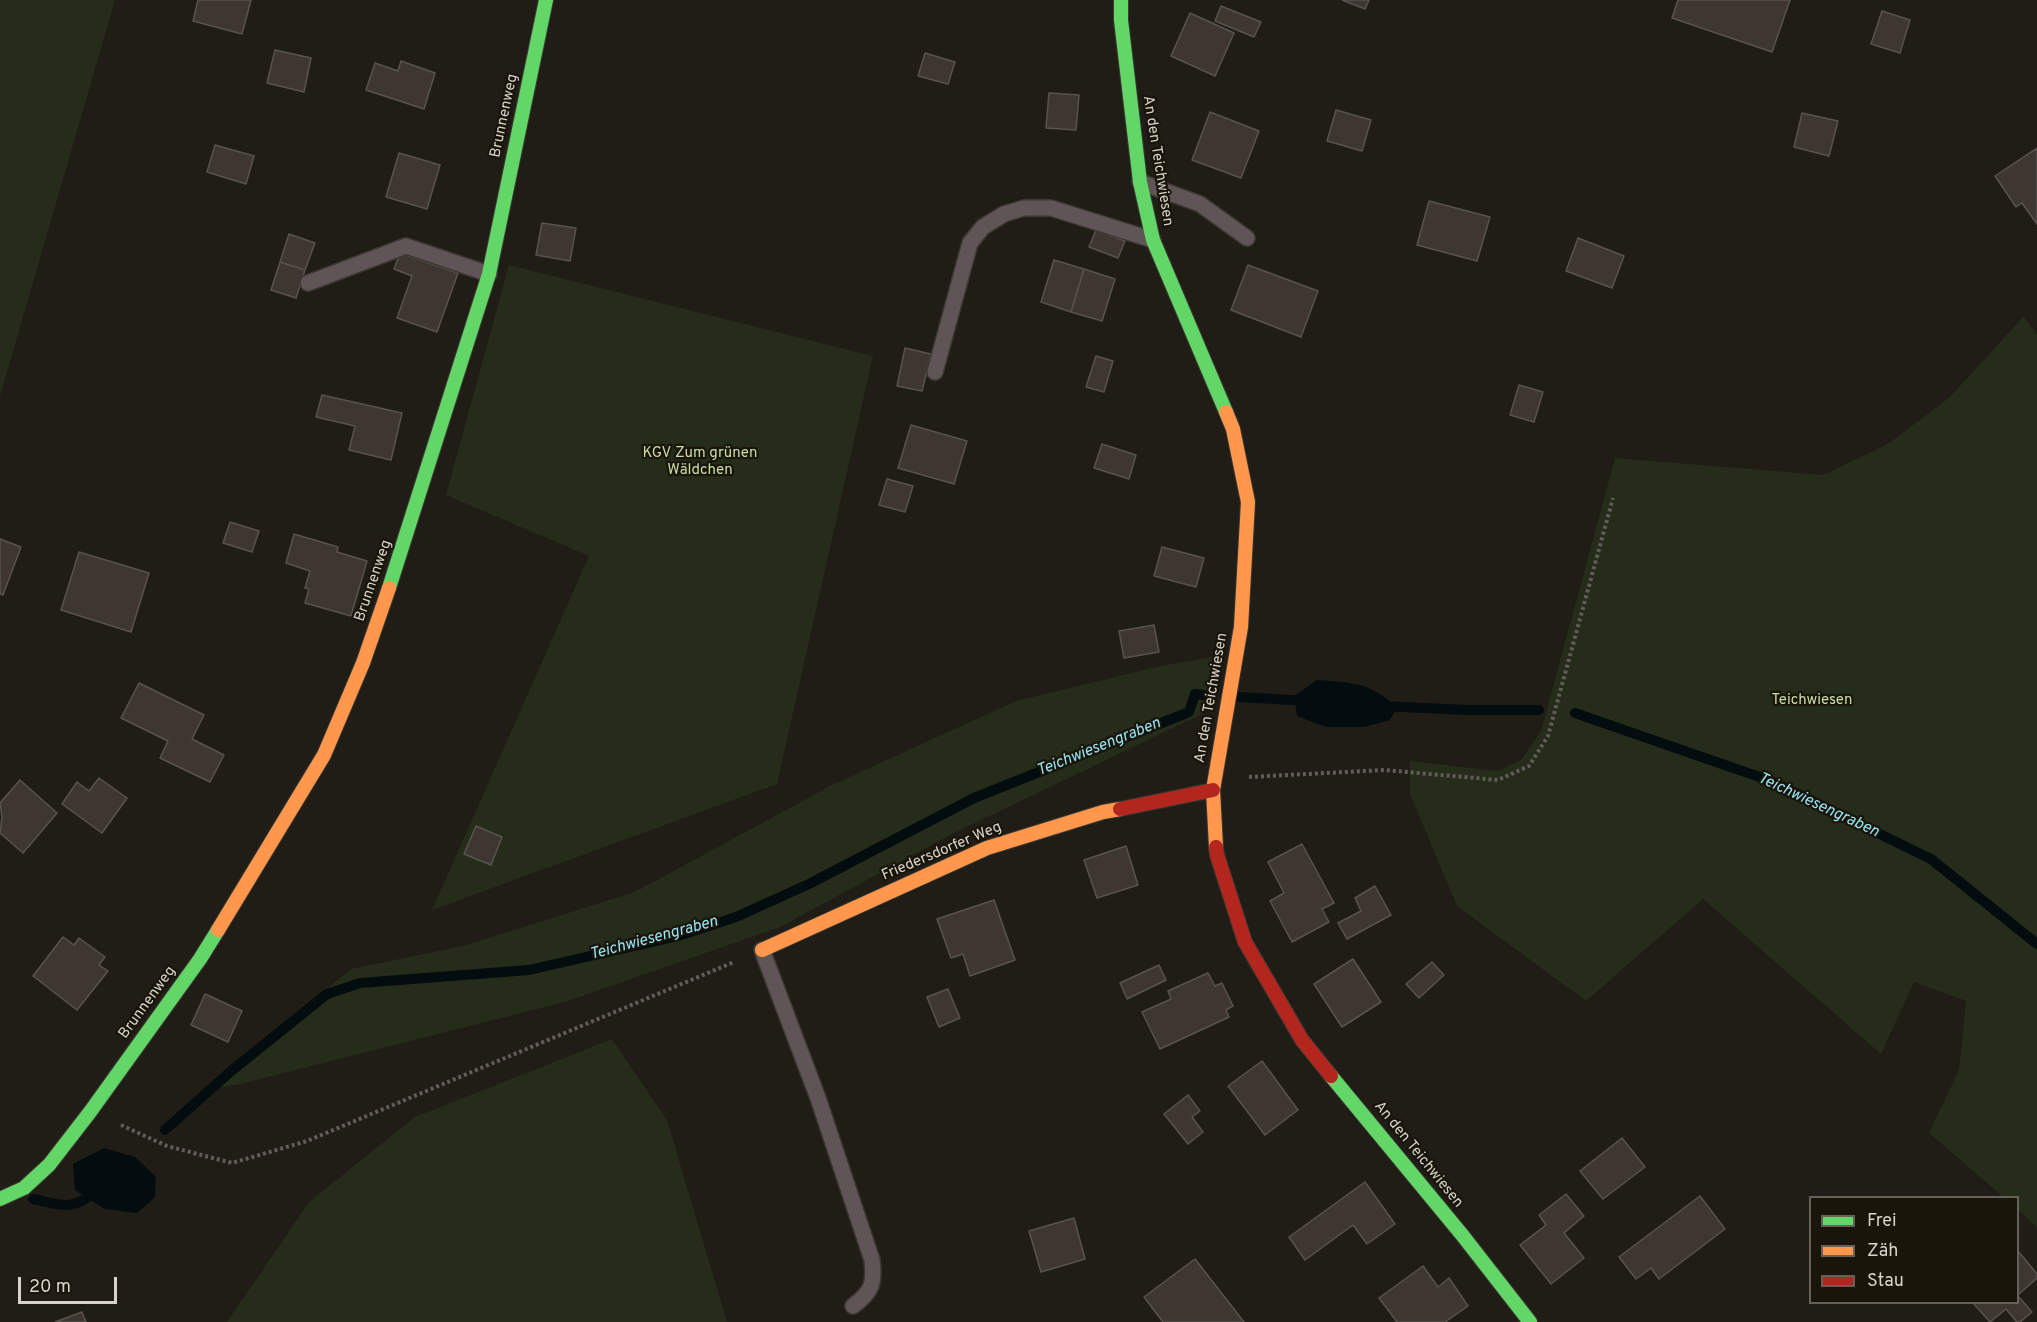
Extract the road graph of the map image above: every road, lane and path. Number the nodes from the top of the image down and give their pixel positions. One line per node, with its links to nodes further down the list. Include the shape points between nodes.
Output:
1 (546, 0): 6 (street, Brunnenweg)
2 (1121, 0): 3 (street, An den Teichwiesen)
3 (1140, 182): 4 (lane, via 1200,204); 5 (street, An den Teichwiesen)
4 (1247, 238)
5 (1153, 240): 8 (lane, via 1051,208 1024,208 1004,214 983,227 970,243); 10 (street, An den Teichwiesen, via 1233,429 1248,502 1241,627)
6 (489, 274): 7 (lane, via 406,246); 12 (street, Brunnenweg, via 398,562 363,663 324,755 200,959)
7 (308, 283)
8 (935, 372)
9 (1613, 498): 10 (path, via 1548,736 1529,766 1498,780 1384,770 1249,777)
10 (1213, 789): 11 (street, Friedersdorfer Weg, via 1103,812 987,848); 15 (street, An den Teichwiesen, via 1217,855 1245,942 1302,1040)
11 (762, 950): 12 (path, via 307,1141 232,1163 167,1146); 14 (lane, via 818,1098 872,1260 871,1287)
12 (90, 1112): 13 (street, via 49,1165 24,1188)
13 (0, 1199)
14 (853, 1305)
15 (1530, 1322)

